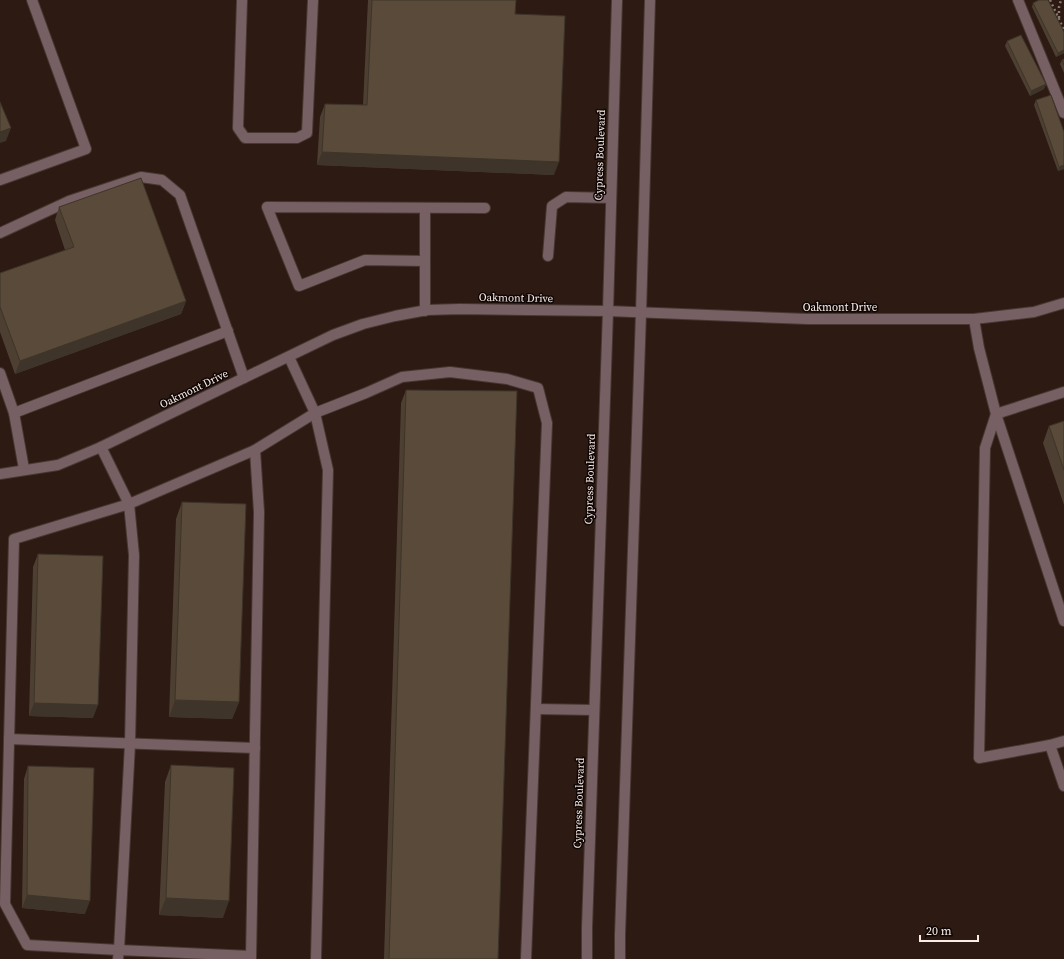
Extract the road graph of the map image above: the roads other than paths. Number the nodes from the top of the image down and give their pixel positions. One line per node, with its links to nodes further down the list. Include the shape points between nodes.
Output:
1 (32, 0): 8 (street, via 86,149)
2 (242, 0): 3 (street, via 238,128 245,138 297,138 307,133)
3 (313, 0)
4 (617, 0): 9 (street, Cypress Boulevard)
5 (650, 0): 18 (street)
6 (1018, 0): 7 (street)
7 (1064, 113)
8 (0, 180)
9 (611, 198): 13 (street, via 566,197 552,206); 17 (street, Cypress Boulevard)
10 (425, 208): 11 (street); 14 (street); 14 (street, via 267,207 299,286 365,260)
11 (485, 208)
12 (0, 233): 20 (street, via 69,201 141,177 162,180 180,195)
13 (548, 256)
14 (425, 261): 16 (street)
15 (1064, 303): 19 (street, Oakmont Drive, via 1034,312)
16 (425, 311): 17 (street, Oakmont Drive); 21 (street, Oakmont Drive, via 363,324 332,335)
17 (608, 311): 18 (street, Oakmont Drive); 35 (street, Cypress Boulevard)
18 (641, 313): 19 (street, Oakmont Drive, via 808,319); 47 (street)
19 (974, 319): 27 (street)
20 (228, 331): 23 (street); 25 (street)
21 (288, 357): 23 (street, Oakmont Drive); 26 (street)
22 (0, 373): 25 (street)
23 (244, 378): 28 (street, Oakmont Drive)
24 (1064, 392): 27 (street)
25 (14, 413): 30 (street)
26 (315, 413): 29 (street); 34 (street, via 402,377 450,372 507,379 538,388 547,423); 44 (street, via 328,470)
27 (996, 414): 33 (street); 39 (street, via 985,448 979,758)
28 (101, 447): 30 (street, Oakmont Drive, via 58,464); 32 (street)
29 (255, 450): 32 (street); 40 (street, via 259,512)
30 (24, 469): 31 (street, Oakmont Drive)
31 (0, 474)
32 (129, 504): 36 (street, via 14,539); 38 (street, via 134,555)
33 (1064, 621)
34 (536, 709): 35 (street); 45 (street)
35 (594, 710): 46 (street, Cypress Boulevard)
36 (9, 739): 38 (street); 42 (street, via 5,904 26,946)
37 (1064, 741): 39 (street)
38 (130, 744): 40 (street); 42 (street)
39 (1050, 744): 41 (street)
40 (255, 748): 43 (street)
41 (1064, 786)
42 (118, 955): 43 (street)
43 (251, 958)
44 (316, 959)
45 (526, 959)
46 (587, 959)
47 (620, 959)

